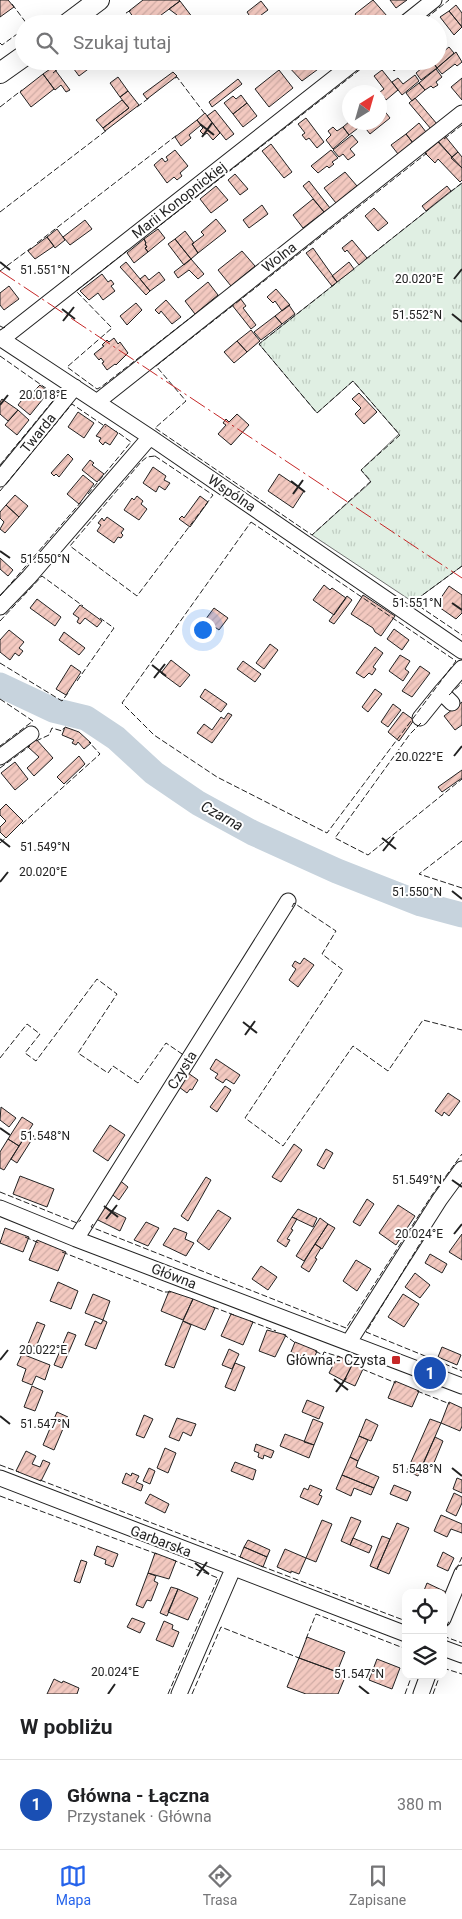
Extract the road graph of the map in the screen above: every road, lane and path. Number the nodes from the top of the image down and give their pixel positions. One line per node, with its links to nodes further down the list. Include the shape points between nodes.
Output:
1 (98, 0): 3 (main road)
2 (434, 0): 4 (street)
3 (79, 15)
4 (415, 15)
5 (15, 63): 7 (main road)
6 (344, 70): 9 (street, Marii Konopnickiej)
7 (0, 74)
8 (462, 113): 11 (street, Wolna)
9 (1, 338): 10 (street, Wspólna)
10 (75, 387): 11 (street, Wspólna); 13 (street, Twarda)
11 (97, 402): 12 (street, Wspólna)
12 (150, 437): 14 (street); 15 (street, Wspólna)
13 (0, 479)
14 (0, 607)
15 (462, 651)
16 (462, 668): 17 (street)
17 (441, 692): 18 (street); 19 (street)
18 (452, 703)
19 (420, 718)
20 (32, 734): 21 (street)
21 (0, 757)
22 (288, 901): 25 (street, Czysta)
23 (462, 1169): 26 (street)
24 (0, 1208): 25 (street, Główna)
25 (76, 1239): 26 (street, Główna)
26 (349, 1342): 27 (street, Główna)
27 (462, 1386)
28 (0, 1478): 29 (street, Garbarska)
29 (233, 1569): 32 (street, Garbarska); 36 (street)
30 (462, 1573): 31 (street)
31 (447, 1609)
32 (402, 1632)
33 (447, 1649): 34 (street)
34 (462, 1655)
35 (427, 1679): 37 (street)
36 (179, 1694)
37 (421, 1694)

